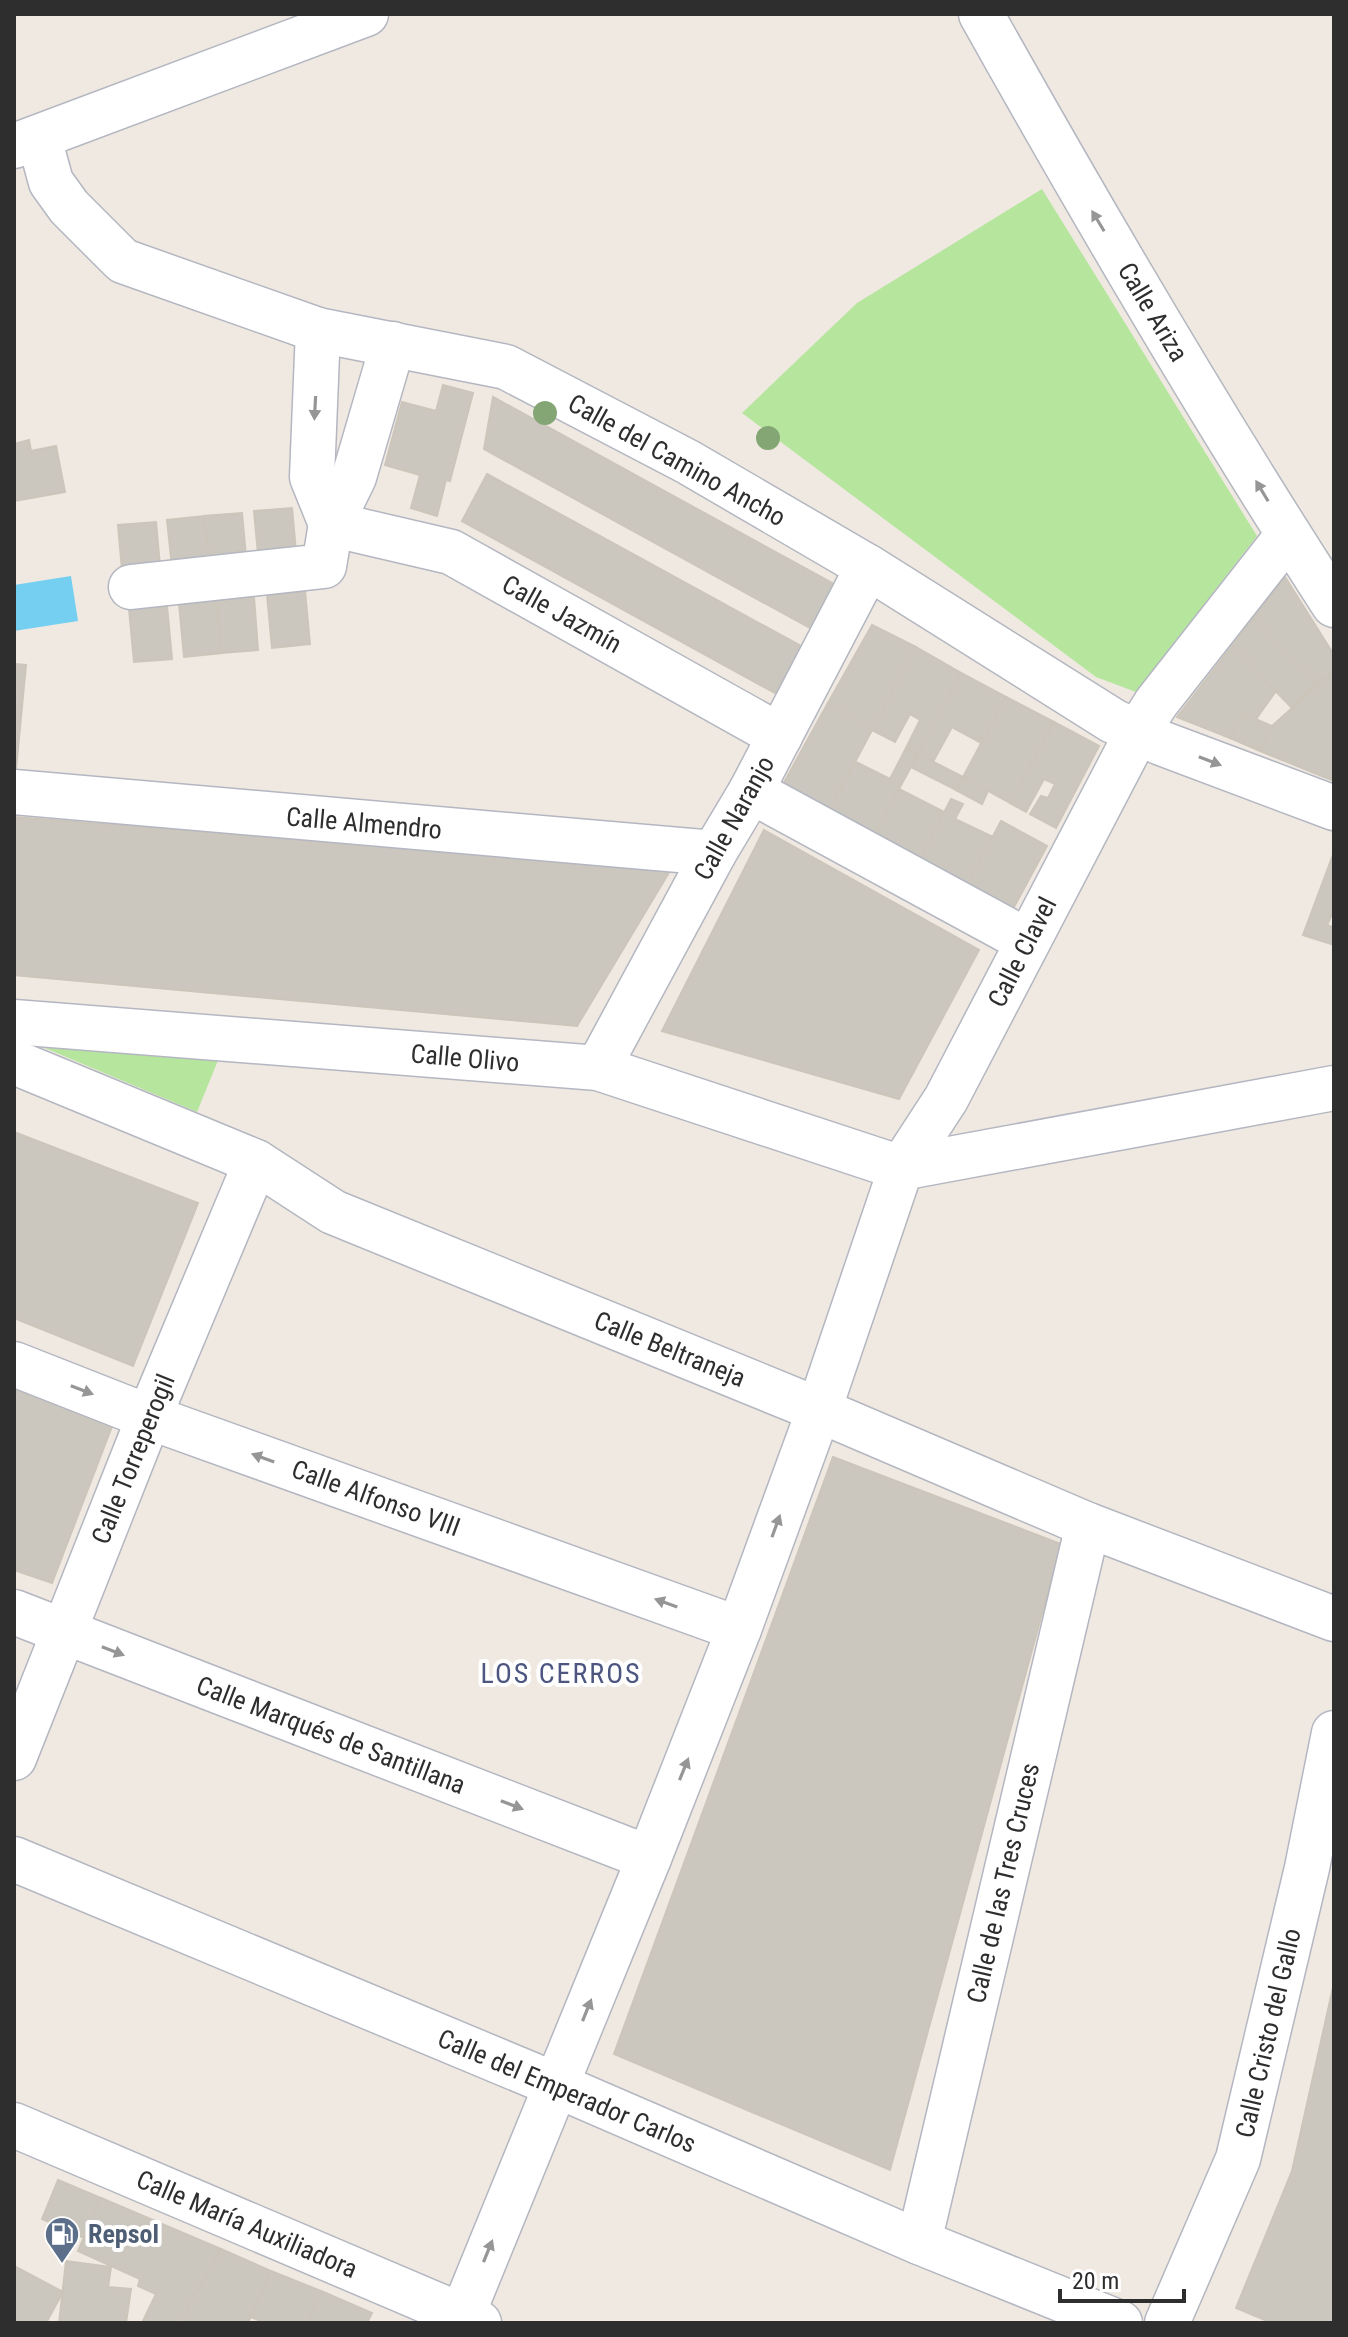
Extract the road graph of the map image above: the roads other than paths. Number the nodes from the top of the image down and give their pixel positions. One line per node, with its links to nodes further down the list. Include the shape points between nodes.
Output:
1 (366, 14): 3 (street)
2 (981, 14): 7 (street, Calle Ariza, one-way to 2, via 1080,191)
3 (26, 142): 4 (street, Calle del Camino Ancho, via 69,207 123,261)
4 (318, 330): 5 (street, Calle del Camino Ancho); 6 (street, one-way to 6, via 312,477)
5 (393, 344): 6 (street, via 354,477); 8 (street, Calle del Camino Ancho, via 506,367 688,462)
6 (331, 524): 9 (street, via 324,566); 12 (street, Calle Jazmín, via 451,552)
7 (1288, 535): 10 (street, Calle Ariza); 11 (street, Calle Clavel)
8 (868, 567): 11 (street, Calle del Camino Ancho); 12 (street, Calle Naranjo)
9 (131, 587)
10 (1334, 605)
11 (1137, 733): 15 (street, Calle del Camino Ancho, one-way to 15); 17 (street, Calle Clavel)
12 (780, 736): 13 (street, Calle Naranjo)
13 (751, 791): 16 (street, Calle Naranjo); 17 (street)
14 (14, 792): 16 (street, Calle Almendro)
15 (1334, 808)
16 (714, 853): 20 (street, Calle Naranjo)
17 (1027, 941): 23 (street, Calle Clavel, via 946,1099)
18 (14, 1022): 20 (street, Calle Olivo)
19 (14, 1062): 22 (street, Calle Beltraneja)
20 (598, 1068): 23 (street, Calle Olivo)
21 (1334, 1088): 23 (street)
22 (256, 1162): 25 (street, Calle Beltraneja, via 333,1212); 26 (street, Calle Torreperogil)
23 (901, 1168): 25 (street, Calle Clavel)
24 (14, 1364): 26 (street, Calle Alfonso VIII, one-way to 26)
25 (819, 1410): 27 (street, Calle Beltraneja); 30 (street, Calle Clavel, one-way to 25)
26 (149, 1417): 30 (street, Calle Alfonso VIII, one-way to 26); 31 (street, Calle Torreperogil)
27 (1088, 1525): 29 (street, Calle Beltraneja); 39 (street, Calle de las Tres Cruces)
28 (14, 1612): 31 (street, Calle Marqués de Santillana)
29 (1334, 1619)
30 (739, 1629): 34 (street, Calle Clavel, one-way to 30)
31 (64, 1632): 33 (street, Calle Torreperogil); 34 (street, Calle Marqués de Santillana, one-way to 34)
32 (1334, 1733): 36 (street, Calle Cristo del Gallo)
33 (14, 1758)
34 (649, 1858): 37 (street, Calle Clavel, one-way to 34)
35 (14, 1859): 37 (street, Calle del Emperador Carlos)
36 (1320, 1874): 42 (street, Calle Cristo del Gallo, via 1238,2159)
37 (556, 2085): 39 (street, Calle del Emperador Carlos); 40 (street, Calle Clavel, one-way to 37)
38 (14, 2125): 40 (street, Calle María Auxiliadora)
39 (919, 2242): 41 (street, Calle del Emperador Carlos)
40 (467, 2321)
41 (1120, 2323)
42 (1167, 2323)

